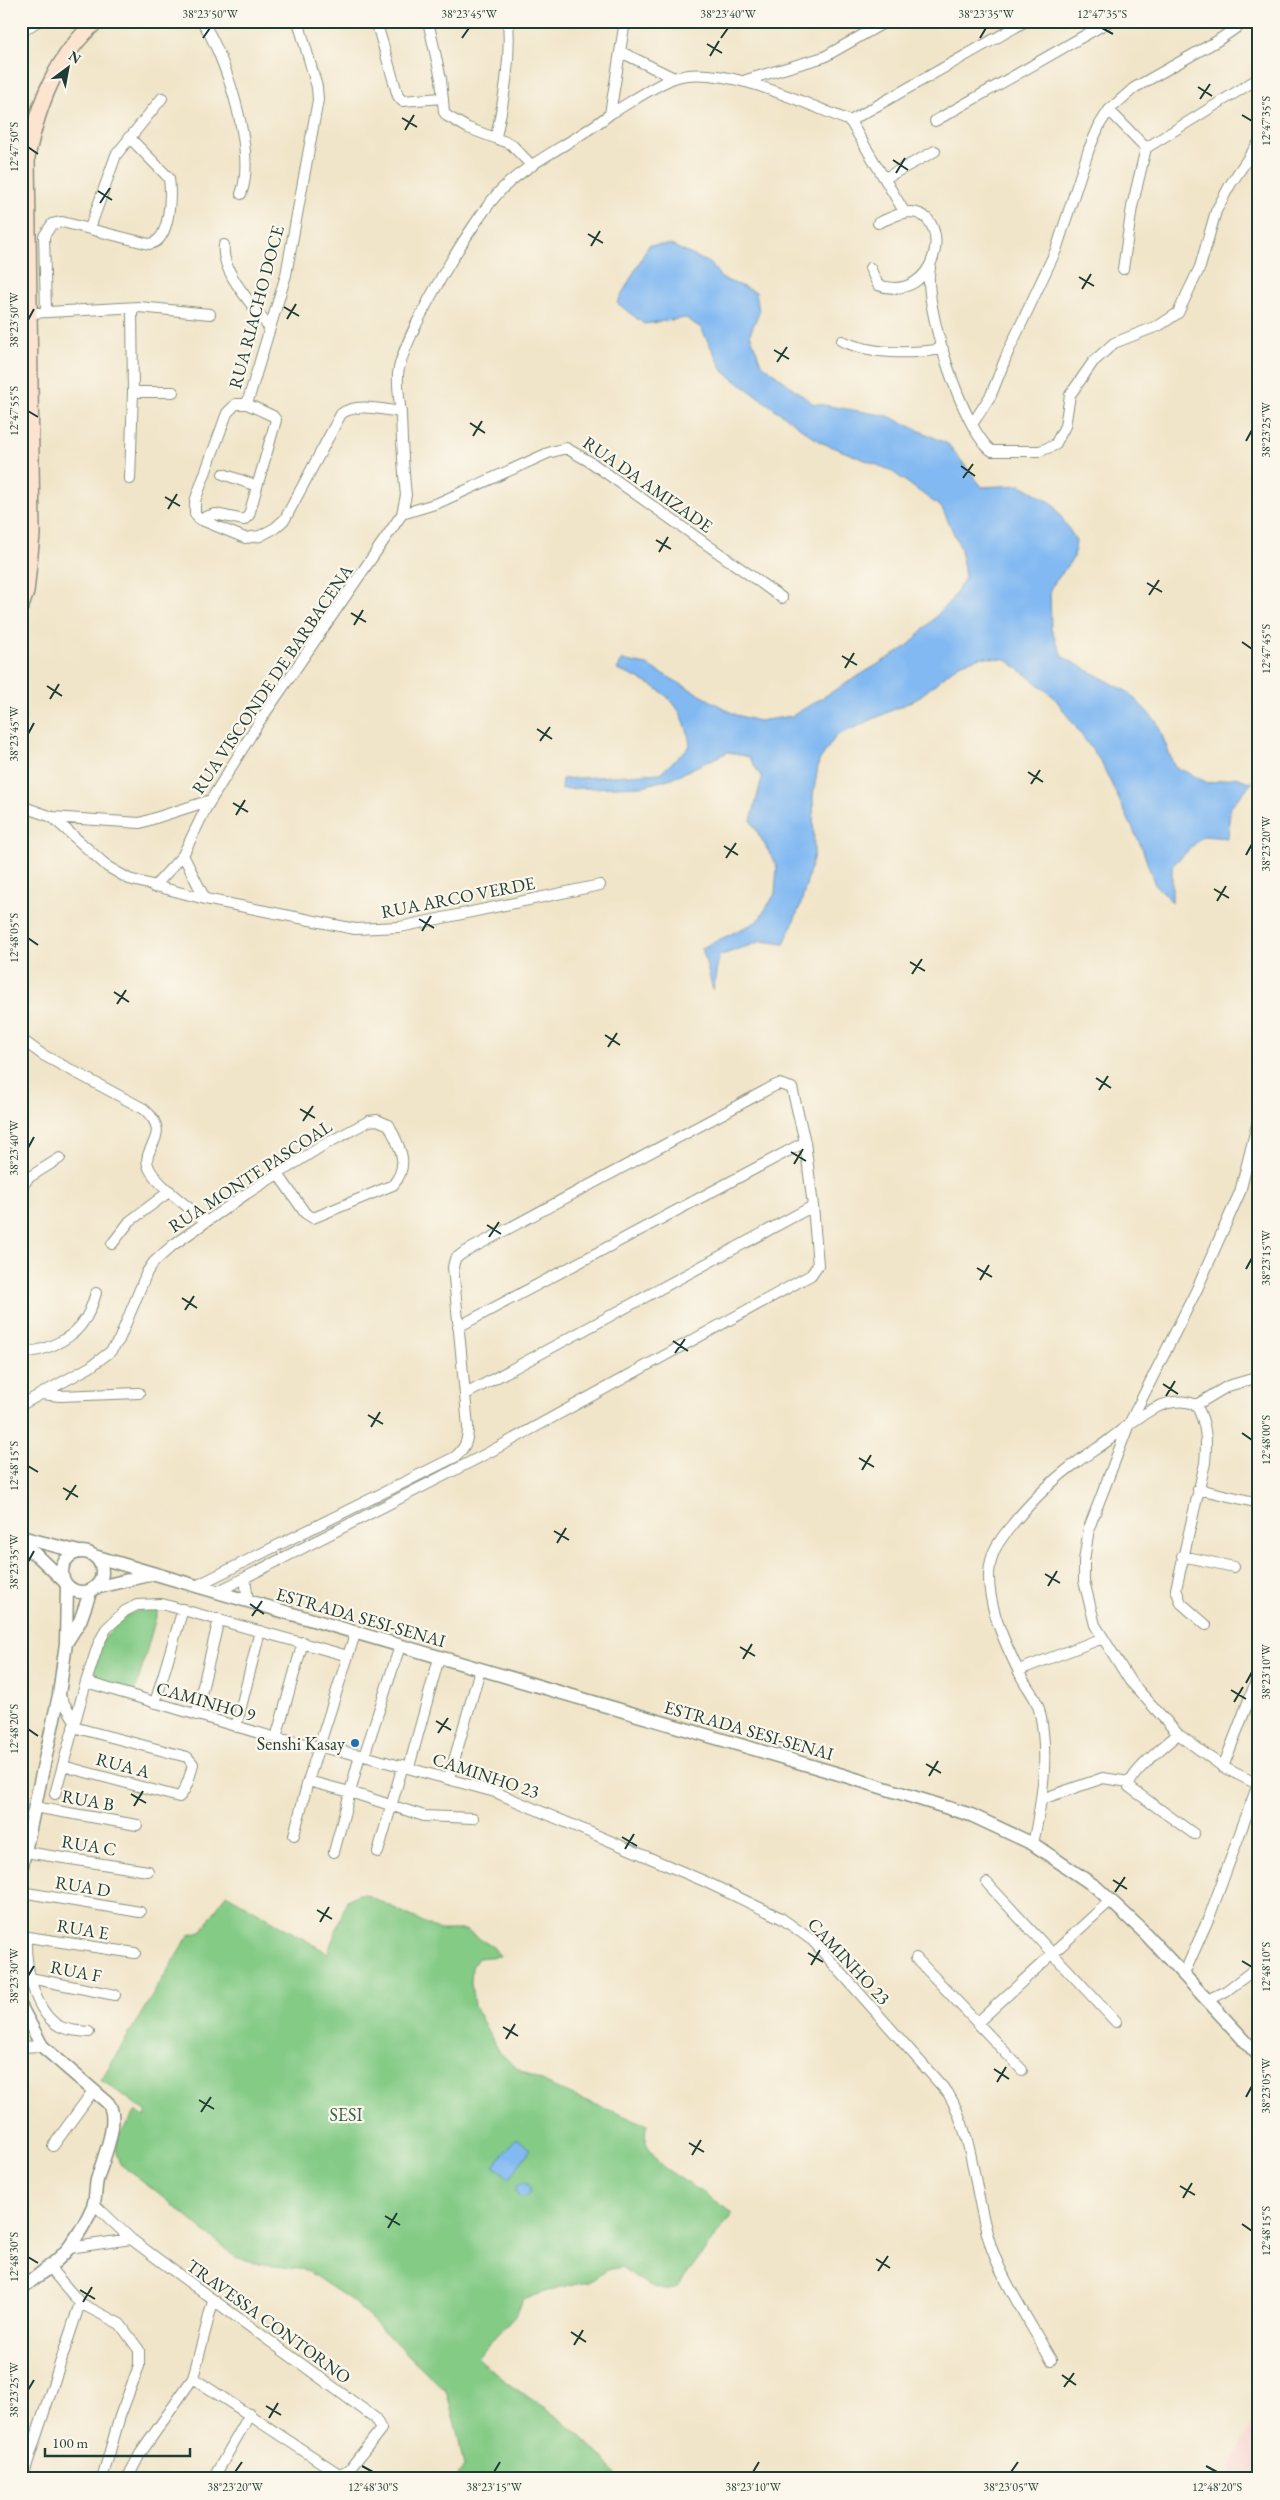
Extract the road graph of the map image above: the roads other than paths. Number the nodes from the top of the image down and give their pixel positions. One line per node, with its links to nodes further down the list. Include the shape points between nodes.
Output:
1 (38, 21): 13 (street)
2 (97, 21): 41 (main road, via 71,48 48,86 35,121 27,166)
3 (202, 21): 31 (street, via 216,48 239,117 245,160 245,182)
4 (298, 21): 43 (street, RUA RIACHO DOCE, via 318,100 286,275)
5 (376, 21): 19 (street, via 402,101)
6 (428, 21): 19 (street)
7 (508, 21): 25 (street, via 506,88)
8 (625, 21): 14 (street)
9 (887, 21): 17 (street, via 824,57)
10 (1026, 21): 22 (street)
11 (1110, 21): 23 (street)
12 (1246, 21): 20 (street, via 1134,88)
13 (21, 32)
14 (621, 52): 15 (street); 21 (street)
15 (674, 78): 17 (street, via 696,75); 21 (street)
16 (1259, 78): 27 (street)
17 (746, 80): 22 (street)
18 (162, 98): 24 (street)
19 (444, 98): 25 (street, via 447,116 468,128)
20 (1109, 110): 27 (street); 50 (street, via 1091,143 1056,250 991,395)
21 (610, 114): 29 (street, via 576,140)
22 (850, 121): 30 (street)
23 (934, 121)
24 (129, 137): 34 (street, via 113,162); 34 (street, via 169,178 169,208 163,236 150,244)
25 (496, 137): 29 (street, via 511,144)
26 (1259, 142): 50 (street, via 1216,211 1200,267 1178,313 1160,324 1114,342 1099,356 1070,395 1065,426 1055,445 1040,451 992,451 984,444)
27 (1146, 148): 38 (street, via 1132,207)
28 (935, 151): 30 (street)
29 (532, 166): 49 (street, via 495,197 429,300 401,360 398,375)
30 (885, 178): 32 (street)
31 (241, 194)
32 (905, 213): 33 (street); 37 (street, via 921,216 932,227 937,248)
33 (878, 223)
34 (90, 228): 40 (street, via 56,223 44,236)
35 (224, 245): 43 (street, via 223,258 228,270)
36 (870, 268): 37 (street, via 878,285 892,287 911,284)
37 (930, 268): 45 (street, via 928,286)
38 (1123, 269)
39 (132, 308): 40 (street); 42 (street); 46 (street)
40 (46, 312): 41 (street)
41 (30, 313): 56 (main road, via 32,535)
42 (210, 314)
43 (270, 328): 48 (street, RUA RIACHO DOCE)
44 (842, 341): 45 (street, via 885,352)
45 (943, 349): 50 (street, via 951,379)
46 (134, 392): 47 (street); 52 (street)
47 (173, 392)
48 (247, 404): 53 (street, via 276,420); 55 (street, RUA RIACHO DOCE, via 231,407 224,420 196,501 195,514)
49 (400, 412): 54 (street, via 406,496); 55 (street, via 351,408 342,414 285,519 266,534 245,538)
50 (973, 423)
51 (222, 474): 53 (street)
52 (130, 479)
53 (257, 486): 55 (street, via 247,519 215,514)
54 (402, 514): 57 (street, RUA DA AMIZADE, via 438,503 548,453 566,448 592,463); 58 (street, RUA VISCONDE DE BARBACENA, via 276,697)
55 (199, 519)
56 (23, 595)
57 (782, 598)
58 (211, 800): 60 (street, via 144,823); 61 (street, RUA VISCONDE DE BARBACENA)
59 (21, 806): 60 (street)
60 (52, 817): 63 (street, RUA ARCO VERDE, via 108,867 129,879)
61 (183, 855): 63 (street, RUA VISCONDE DE BARBACENA); 64 (street)
62 (600, 885): 64 (street, RUA ARCO VERDE, via 400,927 368,930)
63 (154, 887): 64 (street, RUA ARCO VERDE)
64 (205, 899)
65 (21, 1040): 71 (street, via 152,1116 157,1132 147,1162)
66 (1259, 1117): 84 (street, via 1240,1192 1219,1242)
67 (805, 1142): 72 (street); 76 (street); 76 (street, via 792,1088 779,1084 774,1086 463,1253 454,1263)
68 (60, 1158): 70 (street, via 28,1178)
69 (278, 1174): 69 (street, RUA MONTE PASCOAL, via 366,1122 377,1120 389,1125 401,1149 403,1167 397,1180 387,1188 313,1218 305,1213); 73 (street, RUA MONTE PASCOAL)
70 (21, 1189)
71 (170, 1191): 73 (street); 74 (street, via 130,1221)
72 (814, 1206): 81 (street); 86 (street, via 818,1265 811,1275)
73 (205, 1221): 80 (street, RUA MONTE PASCOAL, via 151,1266 113,1349 90,1368)
74 (112, 1244)
75 (96, 1293): 77 (street, via 89,1313 77,1330 46,1348)
76 (458, 1328): 81 (street)
77 (21, 1352)
78 (1259, 1377): 83 (street, via 1228,1386)
79 (139, 1393): 80 (street)
80 (41, 1394): 82 (street, RUA MONTE PASCOAL)
81 (466, 1394): 85 (street)
82 (21, 1405)
83 (1196, 1405): 84 (street, via 1188,1401 1169,1401); 87 (street, via 1205,1424 1207,1443)
84 (1128, 1424): 107 (street, via 1085,1546 1084,1581 1088,1602); 114 (street, via 1057,1477 1009,1529 993,1554 989,1577 992,1602)
85 (466, 1444): 86 (street); 98 (street, via 455,1457)
86 (473, 1460): 96 (street)
87 (1198, 1489): 88 (street); 93 (street)
88 (1259, 1503)
89 (21, 1537): 91 (street)
90 (21, 1546): 97 (street, via 37,1555)
91 (79, 1552): 92 (street); 97 (street, via 64,1562 62,1574)
92 (94, 1556): 95 (street, ESTRADA SESI-SENAI); 99 (street, via 102,1572)
93 (1182, 1556): 94 (street); 104 (street, via 1177,1596)
94 (1234, 1567)
95 (153, 1574): 98 (street, ESTRADA SESI-SENAI); 99 (street, ESTRADA SESI-SENAI)
96 (245, 1578): 100 (street); 101 (street)
97 (65, 1582): 99 (street, via 76,1591); 109 (street)
98 (196, 1586): 100 (street, ESTRADA SESI-SENAI)
99 (93, 1589): 109 (street, via 80,1621)
100 (217, 1592): 101 (street, ESTRADA SESI-SENAI)
101 (248, 1601): 106 (street, ESTRADA SESI-SENAI)
102 (182, 1609): 103 (street); 116 (street, via 149,1603 125,1611 106,1629 98,1643); 118 (street)
103 (219, 1619): 105 (street); 119 (street)
104 (1206, 1625)
105 (260, 1630): 108 (street); 121 (street)
106 (355, 1634): 110 (street, ESTRADA SESI-SENAI); 111 (street)
107 (1103, 1638): 114 (street); 122 (street, via 1130,1681)
108 (303, 1642): 111 (street); 123 (street)
109 (66, 1643): 117 (street)
110 (400, 1646): 112 (street, ESTRADA SESI-SENAI); 125 (street)
111 (348, 1656): 124 (street)
112 (440, 1658): 113 (street, ESTRADA SESI-SENAI); 127 (street)
113 (480, 1670): 129 (street); 142 (street, ESTRADA SESI-SENAI, via 948,1806)
114 (1018, 1670): 135 (street, via 1039,1709 1045,1765)
115 (1257, 1679): 128 (street)
116 (86, 1682): 118 (street, CAMINHO 9); 120 (street)
117 (59, 1695): 120 (street); 137 (street)
118 (155, 1704): 119 (street, CAMINHO 9)
119 (196, 1714): 121 (street, CAMINHO 9)
120 (74, 1724): 126 (street); 126 (street, RUA A, via 187,1757 193,1764 181,1796)
121 (236, 1727): 123 (street, CAMINHO 9)
122 (1178, 1734): 128 (street); 131 (street)
123 (276, 1738): 124 (street, CAMINHO 9)
124 (318, 1748): 125 (street, CAMINHO 23); 130 (street)
125 (362, 1756): 127 (street, CAMINHO 23); 133 (street)
126 (63, 1766): 134 (street)
127 (406, 1766): 129 (street, CAMINHO 23); 136 (street)
128 (1223, 1767): 132 (street)
129 (449, 1778): 178 (street, CAMINHO 23, via 508,1796 704,1881 781,1918 813,1941 954,2102 992,2251)
130 (308, 1781): 133 (street); 141 (street)
131 (1129, 1782): 135 (street, via 1103,1778); 140 (street, via 1133,1791)
132 (1258, 1785): 157 (street, via 1210,1915)
133 (350, 1792): 136 (street); 144 (street)
134 (55, 1794)
135 (1042, 1799): 142 (street)
136 (390, 1805): 138 (street, via 435,1818); 145 (street)
137 (34, 1807): 139 (street, RUA B); 143 (street)
138 (473, 1818)
139 (137, 1825)
140 (1194, 1834)
141 (294, 1835)
142 (1033, 1844): 150 (street, ESTRADA SESI-SENAI)
143 (25, 1852): 146 (street); 147 (street, RUA C)
144 (334, 1852)
145 (378, 1852)
146 (21, 1870)
147 (148, 1871)
148 (987, 1883): 154 (street)
149 (21, 1892): 151 (street, RUA D)
150 (1111, 1900): 154 (street); 157 (street, ESTRADA SESI-SENAI)
151 (140, 1912)
152 (24, 1936): 153 (street, RUA E); 158 (street, RUA E)
153 (135, 1953)
154 (1054, 1953): 162 (street); 163 (street)
155 (916, 1958): 163 (street)
156 (1259, 1966): 160 (street, via 1226,1991)
157 (1184, 1974): 160 (street, ESTRADA SESI-SENAI)
158 (30, 1978): 159 (street, RUA F); 164 (street, RUA E, via 53,2022 63,2028)
159 (115, 1995)
160 (1207, 2000): 167 (street, ESTRADA SESI-SENAI)
161 (21, 2007): 165 (street)
162 (1116, 2022)
163 (977, 2023): 168 (street)
164 (89, 2032)
165 (42, 2046): 166 (street); 169 (street)
166 (21, 2047)
167 (1259, 2056)
168 (1022, 2070)
169 (93, 2091): 170 (street); 171 (street, via 112,2108 110,2138 98,2176)
170 (53, 2146)
171 (94, 2204): 172 (street, TRAVESSA CONTORNO); 173 (street)
172 (130, 2239): 173 (street); 176 (street, TRAVESSA CONTORNO)
173 (69, 2248): 174 (street)
174 (48, 2266): 175 (street); 177 (street)
175 (21, 2289)
176 (213, 2301): 179 (street); 181 (street, TRAVESSA CONTORNO, via 272,2341 375,2418 381,2426 380,2433)
177 (80, 2304): 182 (street); 183 (street, via 120,2324 139,2350 139,2366)
178 (1051, 2360)
179 (193, 2378): 180 (street); 184 (street, via 140,2454)
180 (250, 2414): 181 (street); 185 (street)
181 (341, 2477)
182 (22, 2479)
183 (102, 2479)
184 (127, 2479)
185 (213, 2479)

